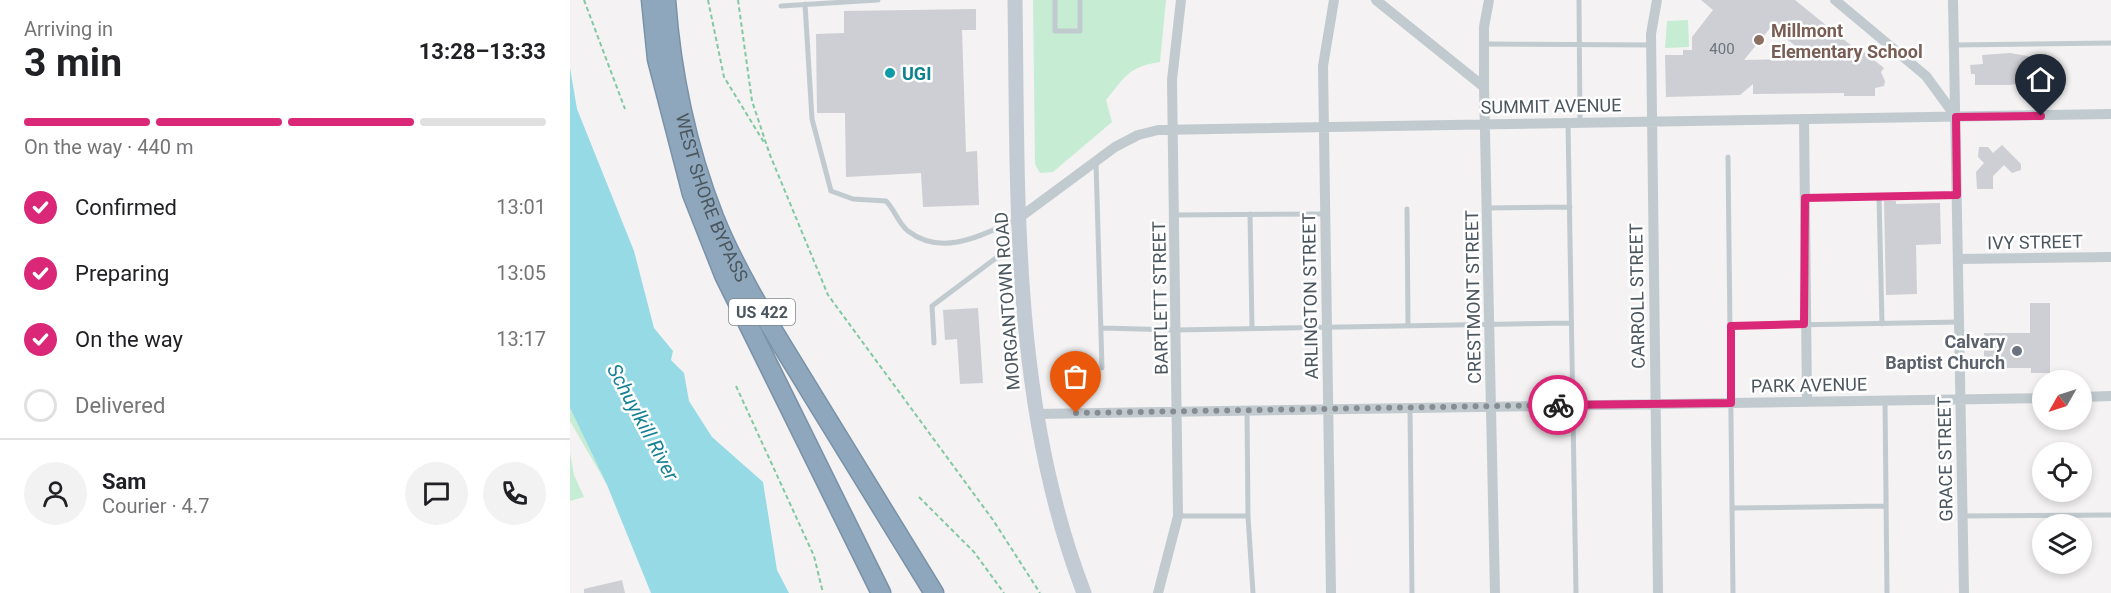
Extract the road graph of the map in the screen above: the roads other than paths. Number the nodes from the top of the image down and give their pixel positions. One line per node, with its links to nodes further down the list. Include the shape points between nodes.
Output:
1 (651, 0): 77 (highway, WEST SHORE BYPASS / US 422, via 657,59 692,194 724,275)
2 (666, 0): 76 (highway, WEST SHORE BYPASS / US 422, via 682,107 715,218 759,308)
3 (878, 0): 15 (lane)
4 (1015, 0): 44 (main road, MORGANTOWN ROAD)
5 (1055, 0): 6 (lane, via 1055,31 1080,31)
6 (1080, 0)
7 (1181, 0): 32 (street, BARTLETT STREET, via 1173,71)
8 (1334, 0): 31 (street, ARLINGTON STREET, via 1323,66)
9 (1376, 0): 23 (street)
10 (1489, 0): 19 (street, CRESTMONT STREET)
11 (1579, 0): 20 (lane)
12 (1657, 0): 21 (street, CARROLL STREET)
13 (1835, 0): 25 (street, via 1926,76)
14 (1953, 0): 22 (street, GRACE STREET)
15 (814, 2): 16 (lane)
16 (805, 4): 17 (lane); 44 (lane, via 812,119 831,191 853,199 886,201 907,230 931,242 965,241)
17 (781, 6)
18 (2111, 43): 22 (lane)
19 (1484, 44): 20 (lane); 23 (street, CRESTMONT STREET)
20 (1578, 44): 21 (lane); 29 (lane)
21 (1651, 45): 27 (street, CARROLL STREET)
22 (1954, 45): 25 (street, GRACE STREET)
23 (1484, 87): 30 (street, CRESTMONT STREET)
24 (2111, 114): 25 (street, SUMMIT AVENUE)
25 (1956, 117): 26 (street, SUMMIT AVENUE); 35 (street, GRACE STREET)
26 (1804, 119): 27 (street, SUMMIT AVENUE); 37 (street)
27 (1652, 122): 29 (street, SUMMIT AVENUE); 68 (street, CARROLL STREET)
28 (1568, 123): 29 (street, SUMMIT AVENUE); 30 (street, SUMMIT AVENUE); 38 (lane)
29 (1580, 123)
30 (1485, 124): 31 (street, SUMMIT AVENUE); 39 (street, CRESTMONT STREET)
31 (1324, 125): 32 (street, SUMMIT AVENUE); 42 (street, ARLINGTON STREET)
32 (1173, 129): 34 (street, SUMMIT AVENUE, via 1138,135); 43 (street, BARTLETT STREET)
33 (1728, 157): 55 (lane)
34 (1096, 160): 44 (street, SUMMIT AVENUE); 56 (lane)
35 (1957, 195): 36 (lane); 47 (street, GRACE STREET)
36 (1879, 196): 37 (lane); 52 (lane)
37 (1805, 198): 51 (street)
38 (1570, 207): 39 (lane); 50 (lane)
39 (1487, 208): 49 (street, CRESTMONT STREET)
40 (1407, 209): 53 (lane)
41 (1250, 214): 42 (lane); 43 (lane); 57 (lane)
42 (1325, 214): 54 (street, ARLINGTON STREET)
43 (1175, 215): 58 (street, BARTLETT STREET)
44 (1019, 218): 45 (main road, MORGANTOWN ROAD)
45 (1021, 255): 59 (lane, via 996,258 932,306); 75 (main road, MORGANTOWN ROAD, via 1026,342)
46 (2111, 257): 47 (street, IVY STREET)
47 (1959, 259): 48 (street, GRACE STREET)
48 (1960, 322): 52 (lane); 64 (street, GRACE STREET)
49 (1490, 323): 50 (lane); 53 (lane); 70 (street, CRESTMONT STREET)
50 (1572, 323): 69 (lane)
51 (1804, 324): 52 (lane); 55 (lane); 66 (street)
52 (1882, 324)
53 (1408, 325): 54 (lane)
54 (1326, 326): 57 (lane); 72 (street, ARLINGTON STREET)
55 (1731, 326): 67 (lane)
56 (1102, 328): 58 (lane); 60 (lane)
57 (1252, 328): 58 (lane)
58 (1176, 330): 74 (street, BARTLETT STREET)
59 (934, 343)
60 (1102, 368)
61 (2111, 396): 62 (street)
62 (2092, 397)
63 (2032, 398): 64 (street, PARK AVENUE)
64 (1961, 399): 65 (street, PARK AVENUE); 83 (street, GRACE STREET)
65 (1885, 400): 66 (street, PARK AVENUE); 78 (lane)
66 (1807, 401): 67 (street, PARK AVENUE)
67 (1731, 403): 68 (street, PARK AVENUE); 79 (lane)
68 (1655, 404): 69 (street, PARK AVENUE); 95 (street, CARROLL STREET)
69 (1573, 405): 70 (street, PARK AVENUE); 94 (lane)
70 (1491, 406): 71 (street, PARK AVENUE); 93 (street, CRESTMONT STREET)
71 (1410, 408): 72 (street, PARK AVENUE); 92 (lane)
72 (1328, 409): 73 (street, PARK AVENUE); 91 (street, ARLINGTON STREET)
73 (1247, 411): 74 (street, PARK AVENUE); 82 (lane)
74 (1178, 412): 75 (street, PARK AVENUE); 81 (street, BARTLETT STREET)
75 (1036, 414): 88 (main road, MORGANTOWN ROAD, via 1058,510)
76 (868, 485): 86 (highway); 87 (highway, WEST SHORE BYPASS / US 422)
77 (831, 492): 84 (highway, WEST SHORE BYPASS / US 422); 85 (highway)
78 (1886, 506): 79 (lane); 97 (lane)
79 (1733, 508): 96 (lane)
80 (2111, 514): 83 (lane)
81 (1178, 516): 82 (lane); 89 (street, BARTLETT STREET)
82 (1248, 516): 90 (lane)
83 (1963, 516): 98 (street, GRACE STREET)
84 (881, 593)
85 (890, 593)
86 (926, 593)
87 (934, 593)
88 (1084, 593)
89 (1158, 593)
90 (1253, 593)
91 (1331, 593)
92 (1412, 593)
93 (1495, 593)
94 (1576, 593)
95 (1658, 593)
96 (1733, 593)
97 (1887, 593)
98 (1964, 593)

